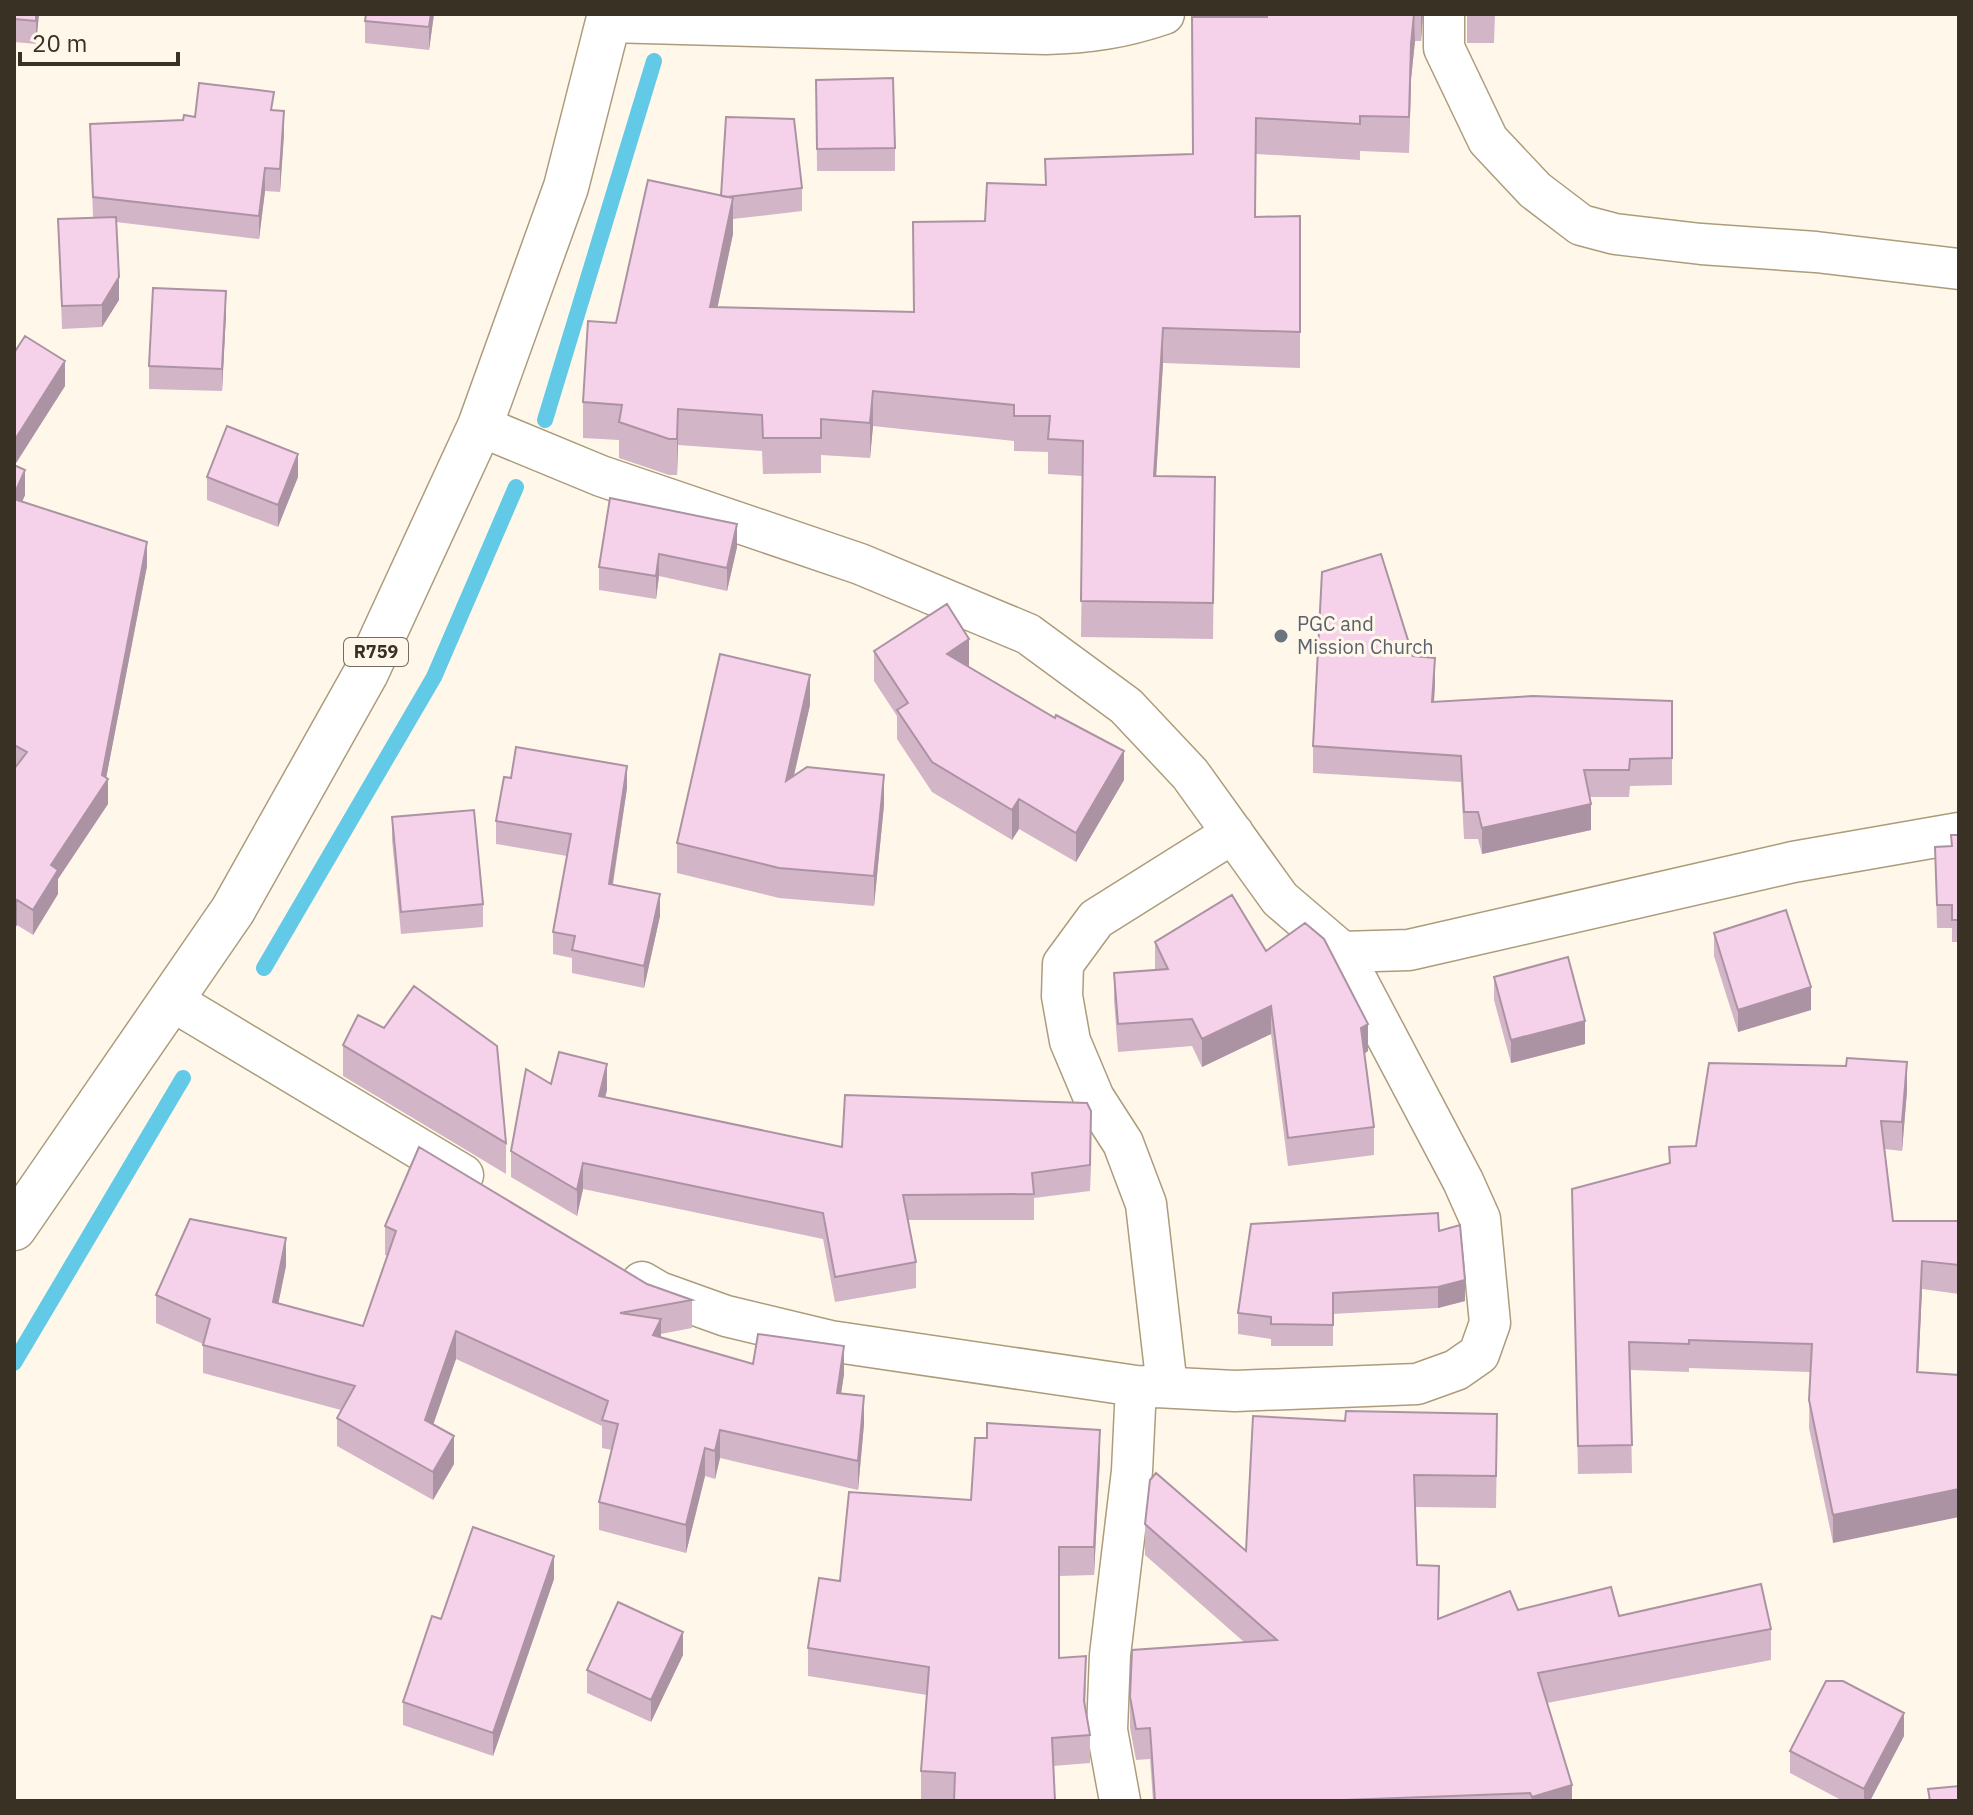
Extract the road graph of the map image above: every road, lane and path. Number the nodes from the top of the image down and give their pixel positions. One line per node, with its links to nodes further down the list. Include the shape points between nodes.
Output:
1 (1164, 14): 3 (street, via 1090,33 1046,34)
2 (1444, 14): 4 (street, via 1444,48 1488,140 1535,190 1581,225 1687,243)
3 (609, 18): 5 (main road, R759, via 566,187)
4 (1959, 269)
5 (480, 426): 6 (street, via 601,476 860,564 1028,634 1126,706 1190,774); 9 (main road, R759, via 366,673 233,910)
6 (1233, 833): 8 (street, via 1280,899); 13 (street, via 1096,919 1063,964 1070,1041 1094,1098 1123,1143 1146,1204)
7 (1959, 833): 8 (street, via 1793,862 1409,950)
8 (1342, 952): 13 (street, via 1480,1219 1490,1323 1479,1354 1456,1370 1417,1384 1235,1391)
9 (171, 1000): 10 (street); 11 (main road, R759)
10 (497, 1195)
11 (14, 1228)
12 (605, 1260): 13 (street, via 659,1292 726,1316 830,1341)
13 (1152, 1387): 14 (street, via 1132,1471 1110,1655 1107,1730)
14 (1120, 1801)

